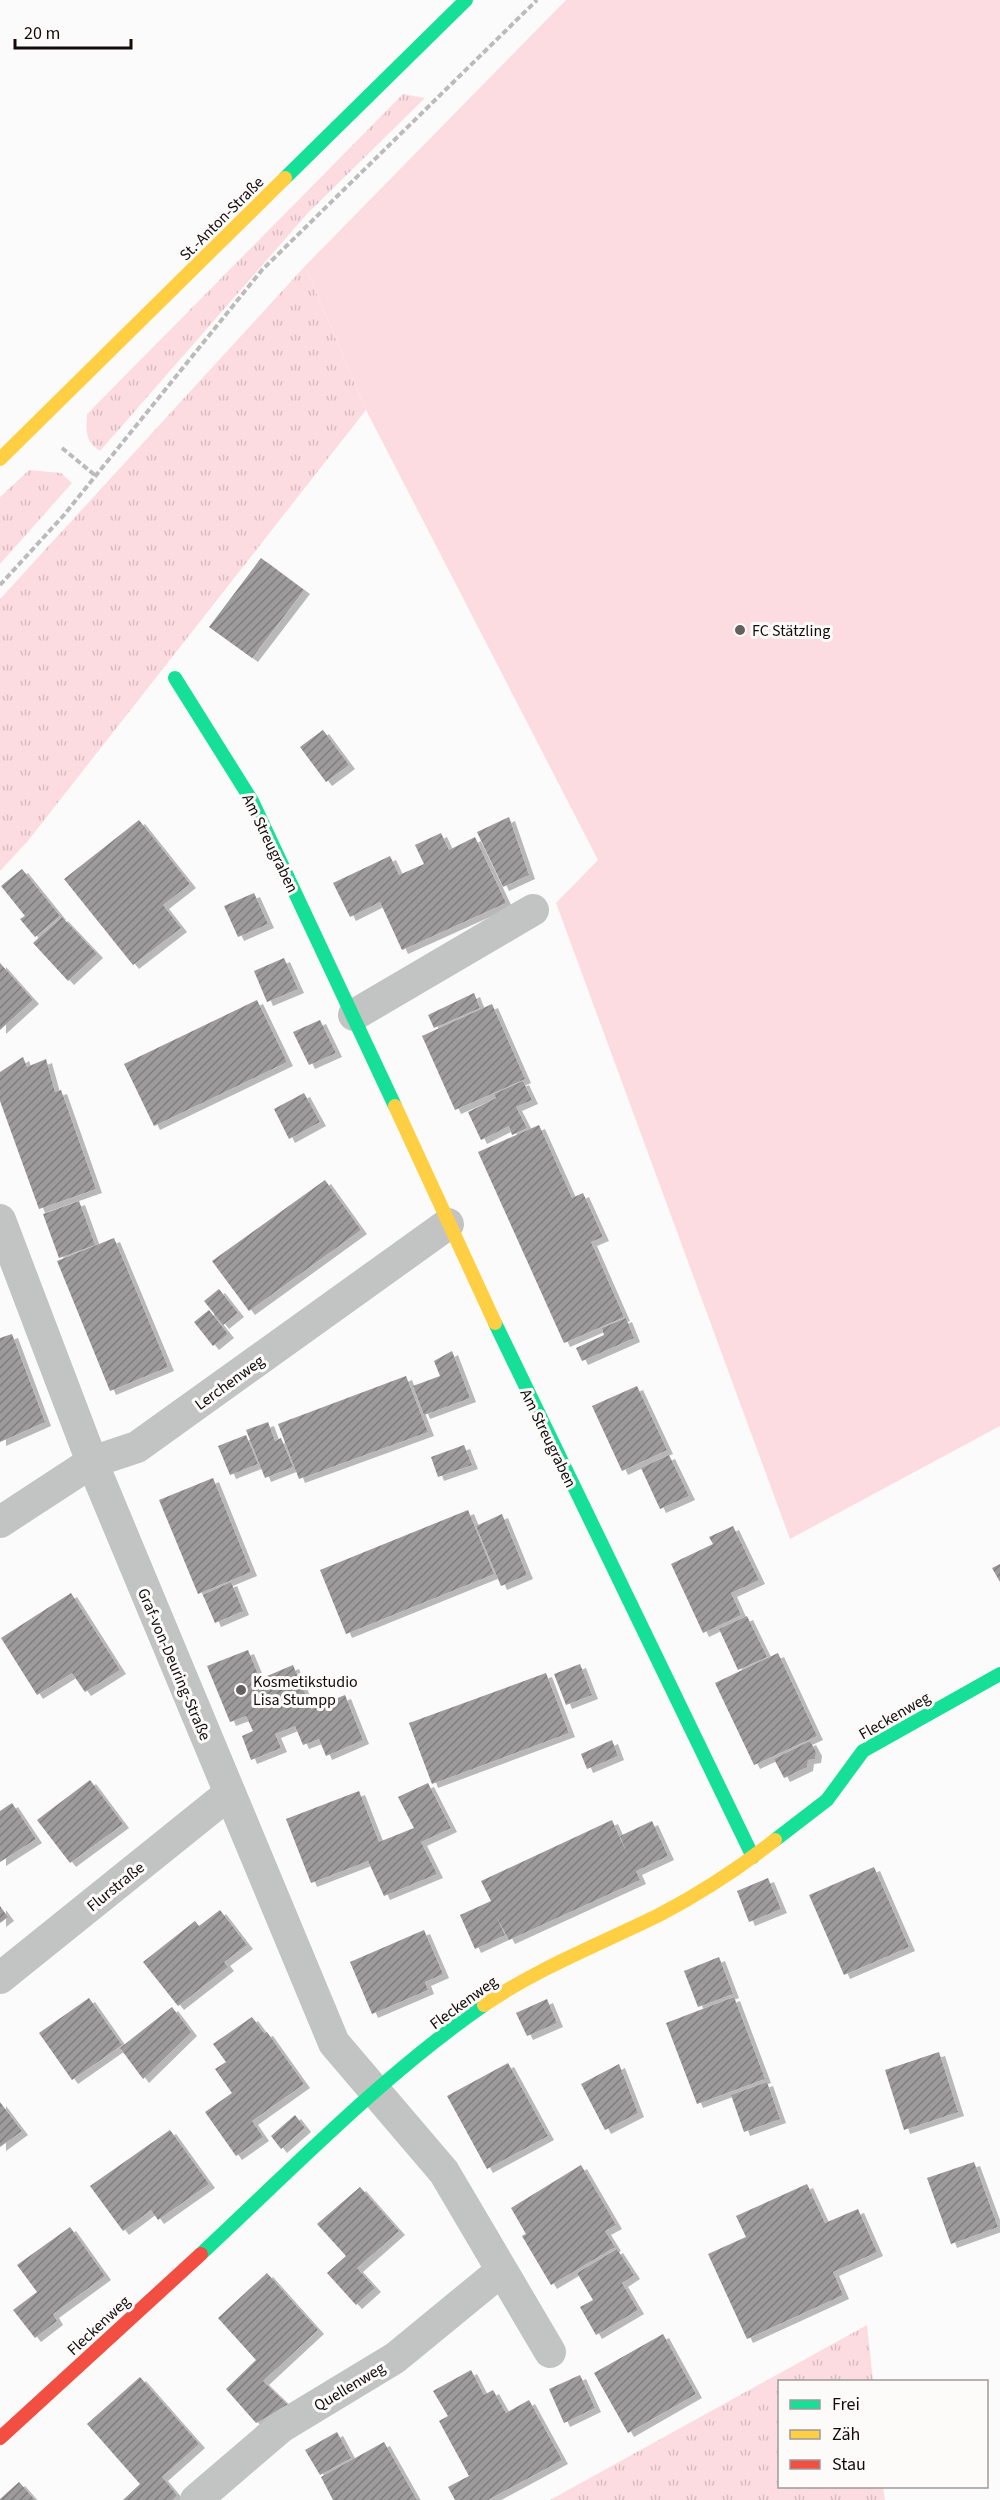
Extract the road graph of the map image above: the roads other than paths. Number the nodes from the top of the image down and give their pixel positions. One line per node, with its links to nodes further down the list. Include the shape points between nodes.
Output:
1 (466, 0): 2 (street, St.-Anton-Straße)
2 (0, 459)
3 (175, 678): 5 (street, Am Streugraben, via 252,801)
4 (533, 910): 5 (street)
5 (354, 1015): 7 (street, Am Streugraben)
6 (0, 1220): 8 (street, Graf-von-Deuring-Straße)
7 (448, 1224): 8 (street, Lerchenweg, via 137,1447); 12 (street, Am Streugraben)
8 (92, 1462): 9 (street, Lerchenweg); 11 (street, Graf-von-Deuring-Straße)
9 (0, 1522)
10 (1000, 1674): 12 (street, Fleckenweg, via 862,1751 827,1800)
11 (230, 1793): 13 (street, Flurstraße); 14 (street, Graf-von-Deuring-Straße, via 334,2043)
12 (753, 1857): 14 (street, Fleckenweg, via 662,1913 510,1987 451,2028)
13 (0, 1978)
14 (377, 2092): 15 (street, via 444,2172); 17 (street, Fleckenweg)
15 (501, 2271): 16 (street); 18 (street, Quellenweg, via 395,2358 281,2427)
16 (550, 2352)
17 (0, 2438)
18 (196, 2500)

